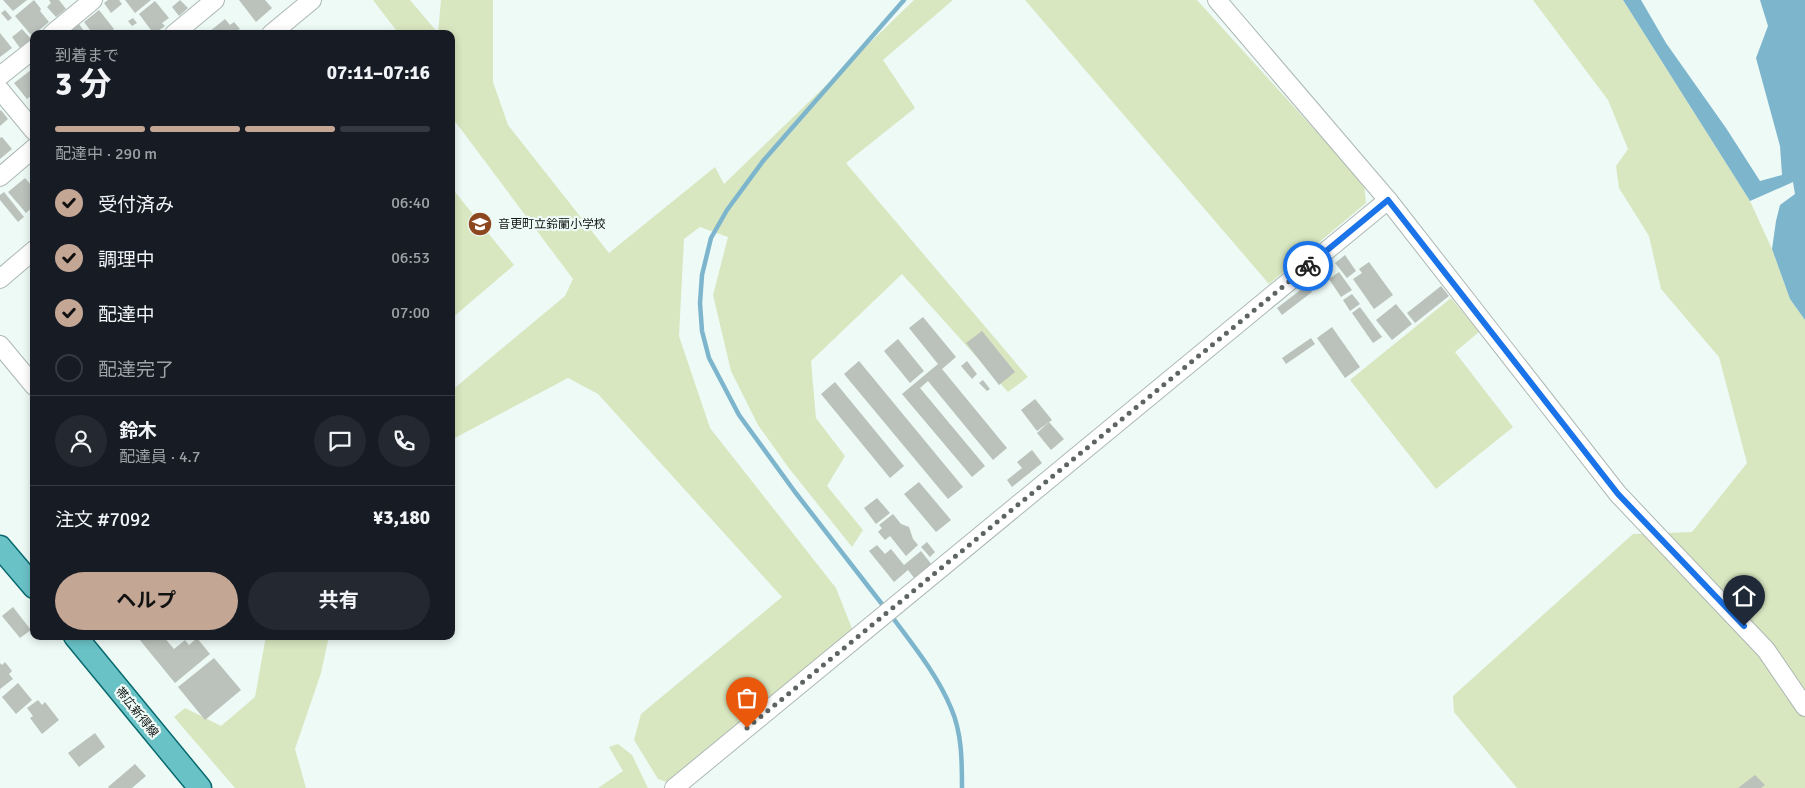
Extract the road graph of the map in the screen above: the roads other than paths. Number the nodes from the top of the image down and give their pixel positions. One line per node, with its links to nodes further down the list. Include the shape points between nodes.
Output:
1 (93, 0): 5 (street)
2 (215, 0): 6 (street)
3 (312, 0): 7 (street)
4 (1217, 0): 14 (street)
5 (57, 30)
6 (179, 30)
7 (276, 30)
8 (30, 51): 9 (street)
9 (0, 76)
10 (0, 90): 11 (street)
11 (30, 126)
12 (30, 151): 13 (street)
13 (0, 177)
14 (1388, 200): 22 (street, via 1618,494 1766,650); 24 (street)
15 (30, 253): 16 (street)
16 (0, 279)
17 (0, 345): 18 (street)
18 (30, 381)
19 (0, 547): 20 (main road)
20 (30, 582)
21 (77, 640): 23 (main road, 帯広新得線)
22 (1805, 707)
23 (200, 788)
24 (674, 788)

